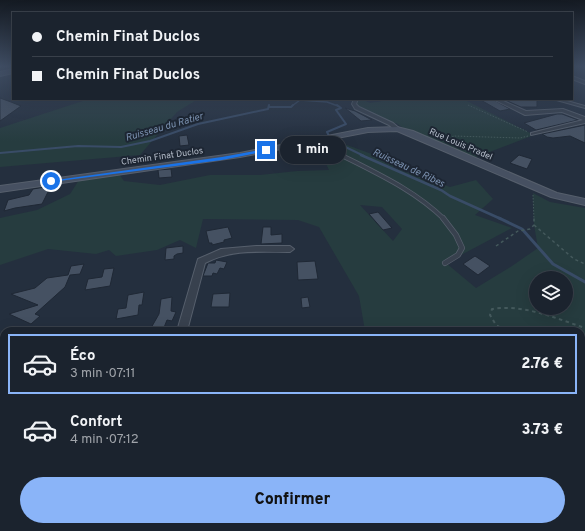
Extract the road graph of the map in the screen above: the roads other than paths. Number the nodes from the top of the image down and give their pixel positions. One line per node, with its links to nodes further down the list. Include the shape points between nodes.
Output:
1 (356, 100): 6 (street, via 354,104 358,108)
2 (497, 100): 5 (street, via 526,113 563,110)
3 (559, 100): 4 (street)
4 (585, 107)
5 (585, 120): 7 (street)
6 (396, 129): 8 (main road, Rue Louis Pradel, via 368,130); 10 (main road, Rue Louis Pradel, via 554,195)
7 (533, 134)
8 (323, 138): 9 (main road, Chemin Finat Duclos, via 234,156); 12 (lane, via 334,153 368,168 413,194 452,228 462,248 458,256)
9 (0, 188)
10 (585, 202)
11 (290, 249): 13 (street, via 230,251 201,261)
12 (446, 263)
13 (183, 327)

